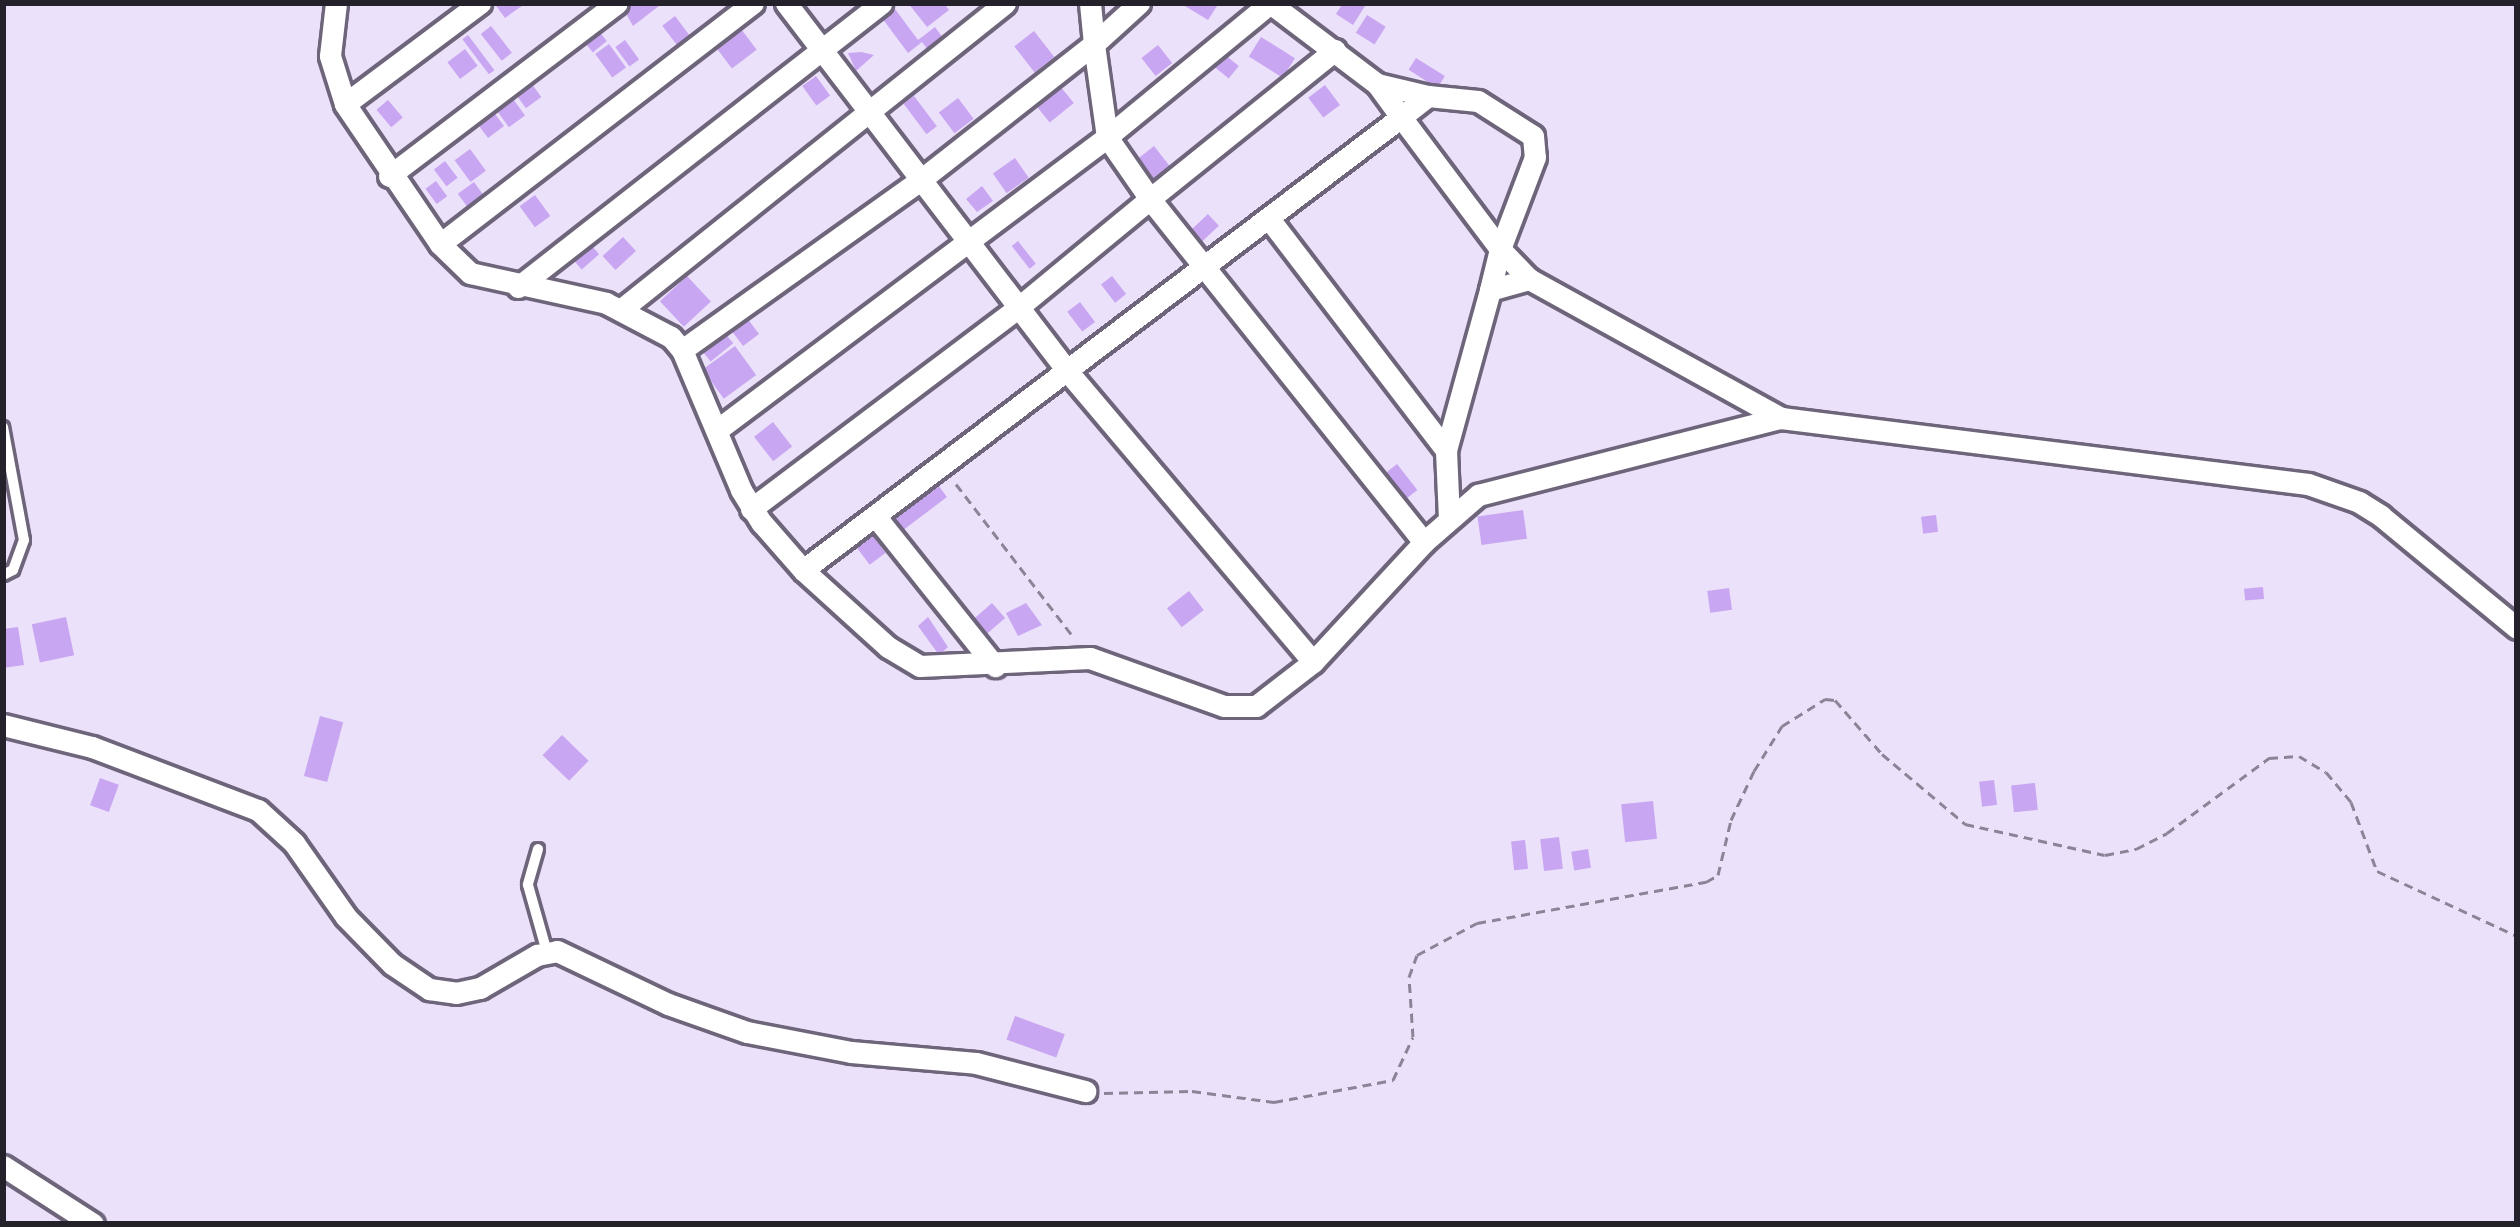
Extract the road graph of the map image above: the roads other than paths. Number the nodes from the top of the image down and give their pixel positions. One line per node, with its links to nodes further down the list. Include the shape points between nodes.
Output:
1 (336, 3): 16 (street, via 330,56)
2 (480, 3): 16 (street)
3 (616, 3): 20 (street)
4 (753, 3): 25 (street)
5 (786, 3): 12 (street)
6 (881, 3): 12 (street)
7 (1005, 3): 17 (street)
8 (1090, 3): 11 (street)
9 (1139, 3): 11 (street)
10 (1270, 3): 13 (street); 19 (street)
11 (1094, 44): 19 (street); 21 (street)
12 (824, 50): 17 (street); 29 (street)
13 (1335, 50): 14 (street); 22 (street)
14 (1377, 84): 15 (street); 18 (street)
15 (1428, 96): 18 (street); 26 (street, via 1478,101 1533,136 1535,157)
16 (345, 104): 20 (street)
17 (872, 113): 21 (street); 32 (street)
18 (1401, 117): 23 (street); 26 (street)
19 (1107, 137): 22 (street); 24 (street)
20 (389, 176): 25 (street)
21 (923, 178): 24 (street); 33 (street)
22 (1150, 199): 27 (street); 31 (street)
23 (1270, 220): 27 (street); 38 (street)
24 (970, 243): 31 (street); 37 (street)
25 (440, 244): 29 (street, via 470,273)
26 (1501, 249): 28 (street); 30 (street)
27 (1204, 269): 34 (street); 42 (street)
28 (1529, 280): 30 (street); 35 (street)
29 (518, 287): 32 (street)
30 (1490, 290): 38 (street)
31 (1020, 306): 34 (street); 39 (street)
32 (623, 308): 33 (street)
33 (682, 350): 37 (street)
34 (1070, 373): 40 (street); 46 (street)
35 (1781, 418): 41 (street, via 1493,488); 45 (street, via 2321,487 2380,516)
36 (3, 427): 44 (lane, via 23,540)
37 (717, 430): 39 (street)
38 (1446, 450): 41 (street)
39 (751, 509): 43 (street)
40 (876, 518): 43 (street); 47 (street)
41 (1448, 519): 42 (street)
42 (1424, 542): 46 (street)
43 (803, 570): 47 (street, via 904,659 940,668)
44 (3, 575)
45 (2517, 628)
46 (1312, 662): 47 (street, via 1272,697 1240,708 1090,658)
47 (995, 666)
48 (3, 725): 50 (street, via 92,747 258,810 294,842 357,928 429,989 480,988)
49 (538, 848): 50 (lane, via 528,885)
50 (547, 952): 51 (street, via 567,952 668,1004 747,1032 850,1052 976,1063)
51 (1084, 1091)
52 (3, 1166): 53 (street)
53 (93, 1224)

